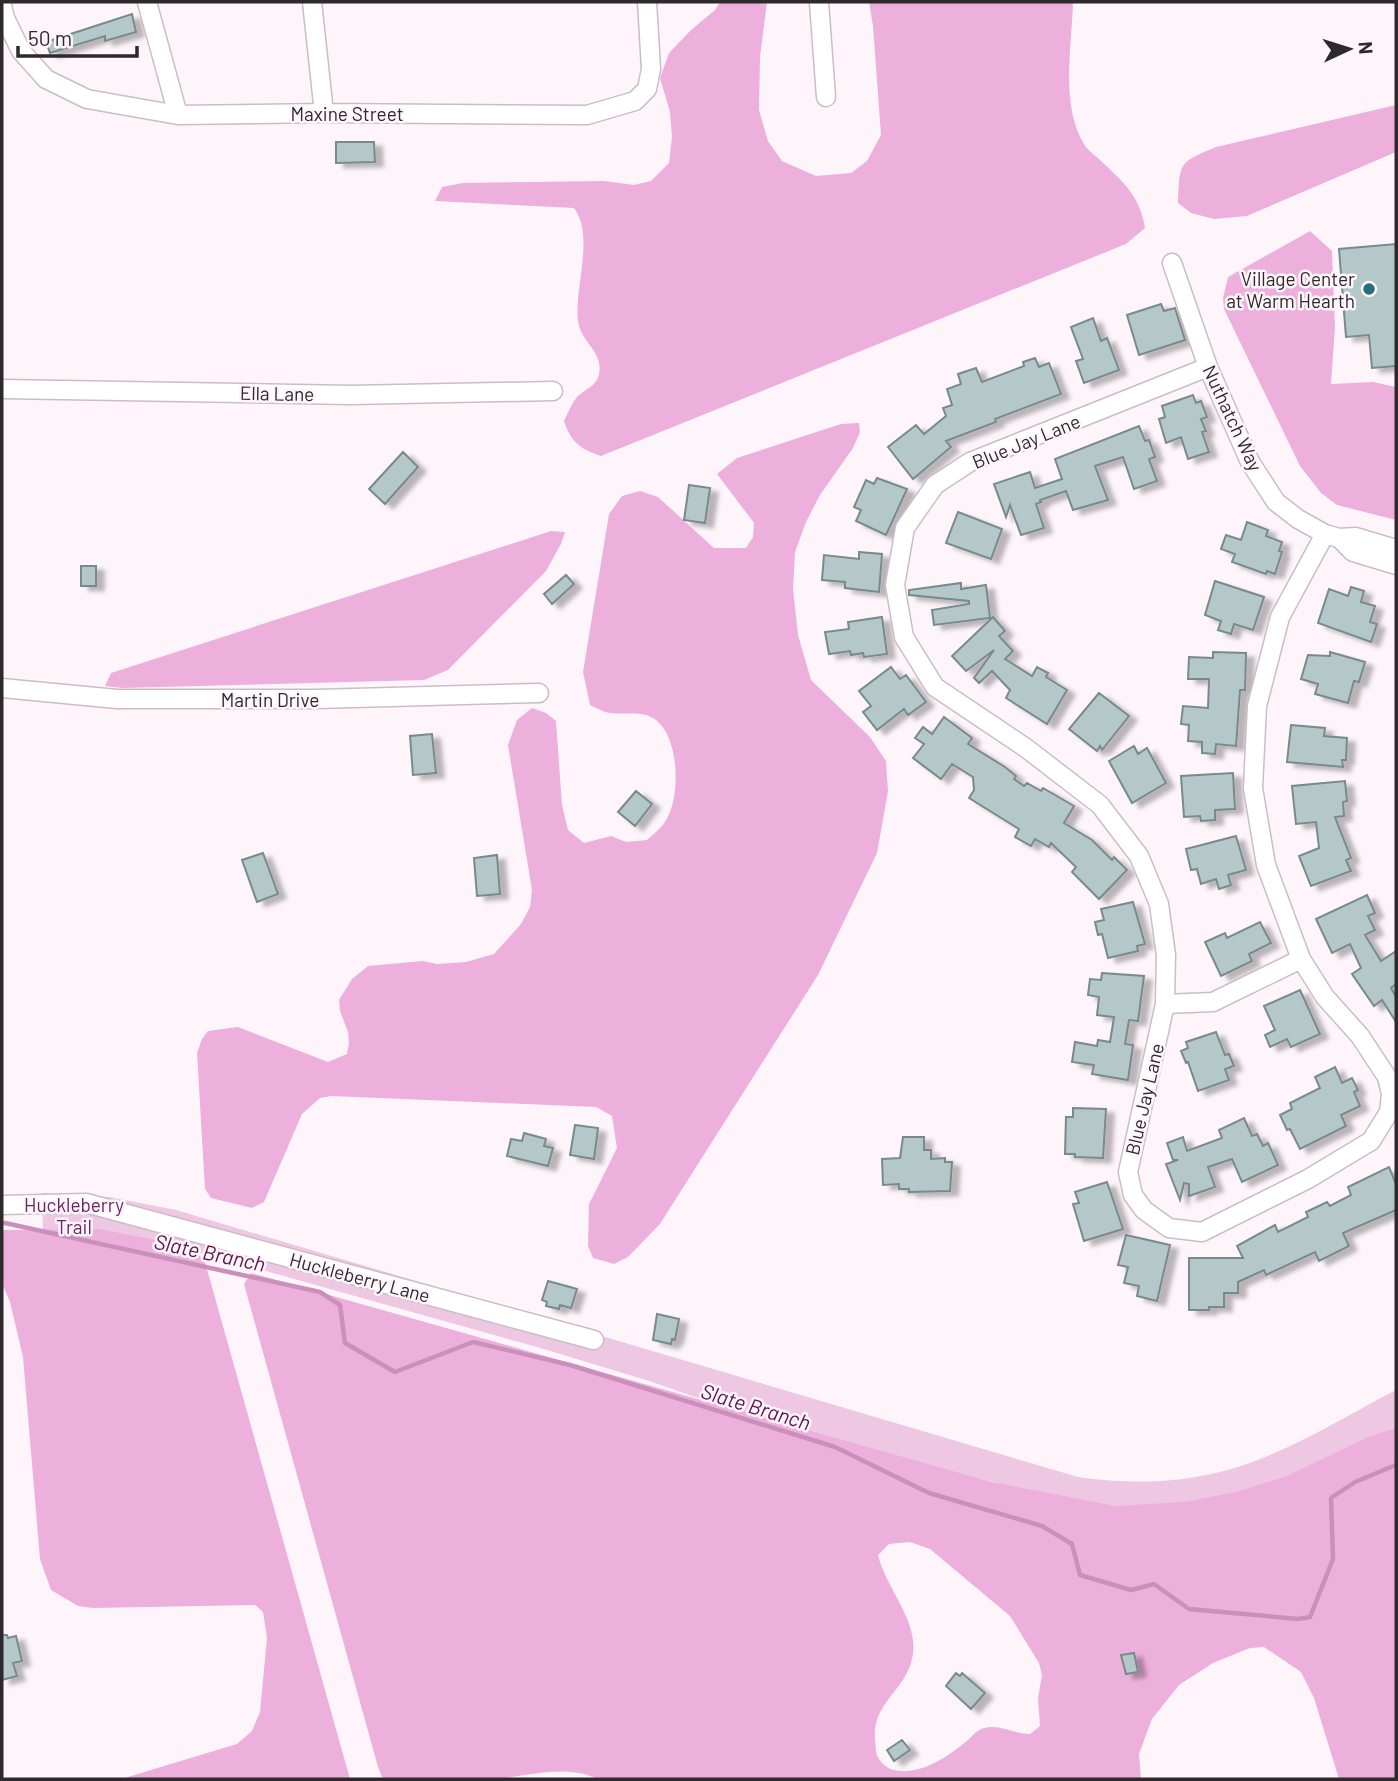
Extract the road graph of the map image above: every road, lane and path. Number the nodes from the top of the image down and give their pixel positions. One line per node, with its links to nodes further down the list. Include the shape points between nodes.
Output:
1 (147, 2): 8 (street)
2 (312, 2): 7 (street)
3 (647, 2): 7 (street, Maxine Street, via 651,69 647,89 635,101 587,115)
4 (819, 2): 6 (street)
5 (2, 5): 8 (street, Maxine Street, via 21,51 46,79 87,99)
6 (826, 97)
7 (324, 113): 8 (street, Maxine Street)
8 (178, 115)
9 (1172, 262): 10 (street, Nuthatch Way)
10 (1208, 368): 13 (street, Nuthatch Way, via 1250,461 1276,502); 19 (street, Blue Jay Lane, via 970,462 935,485 905,528 895,585 904,637 935,687 1100,805 1139,856 1159,904 1166,955)
11 (2, 389): 12 (street, Ella Lane, via 351,395)
12 (553, 391)
13 (1332, 536): 14 (street, Nuthatch Way, via 1356,537); 15 (street, Nuthatch Way, via 1353,552); 18 (street, Blue Jay Lane, via 1280,617 1257,706 1253,788 1266,865)
14 (1396, 549)
15 (1396, 565)
16 (2, 688): 17 (street, Martin Drive, via 117,699)
17 (539, 693)
18 (1301, 959): 19 (street, via 1213,1002); 19 (street, Blue Jay Lane, via 1387,1077 1389,1112 1371,1140 1308,1179 1202,1233 1169,1228 1144,1210 1133,1195 1128,1172)
19 (1165, 1004)
20 (2, 1205): 21 (street, Huckleberry Lane, via 86,1203)
21 (594, 1340)

